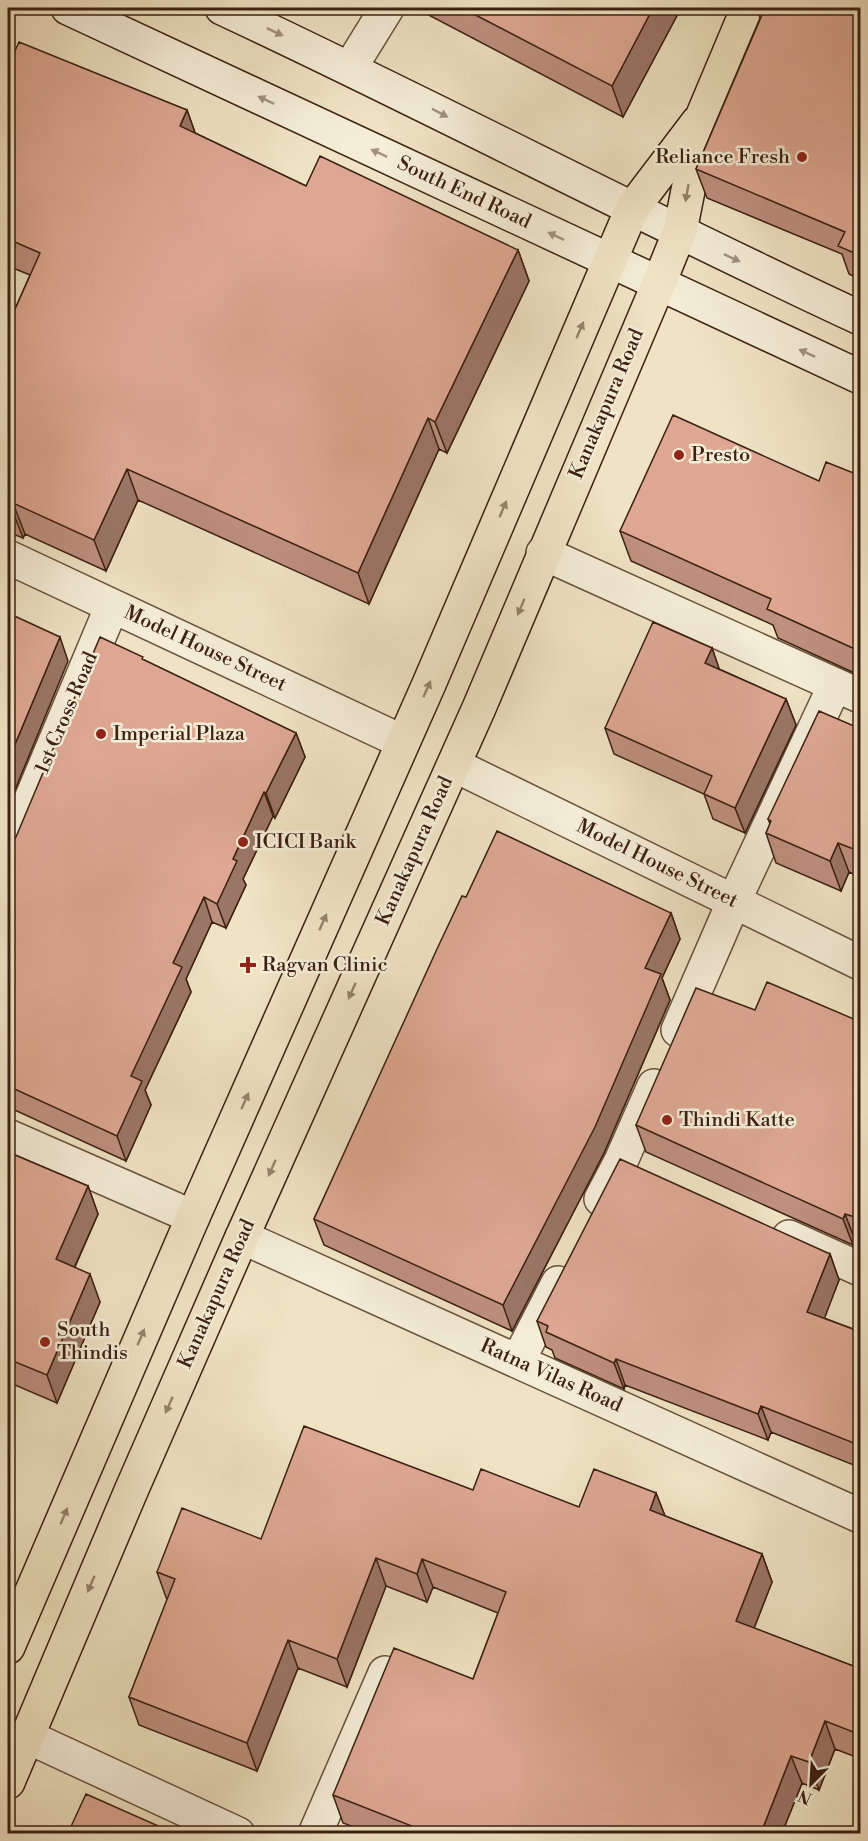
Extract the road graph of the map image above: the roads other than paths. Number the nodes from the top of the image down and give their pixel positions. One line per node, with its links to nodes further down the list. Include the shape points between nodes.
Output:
1 (68, 8): 9 (street, South End Road, one-way to 1)
2 (222, 8): 5 (street, one-way to 5)
3 (387, 8): 5 (street)
4 (748, 8): 6 (main road, Kanakapura Road)
5 (350, 68): 7 (street, one-way to 7)
6 (702, 116): 7 (main road); 8 (main road, Kanakapura Road, one-way to 8)
7 (632, 209): 8 (street); 9 (main road)
8 (680, 231): 10 (main road, Kanakapura Road); 11 (street, one-way to 11)
9 (609, 261): 10 (street, South End Road); 17 (main road, one-way to 9)
10 (659, 283): 12 (street, South End Road, one-way to 10); 13 (main road, Kanakapura Road)
11 (861, 318)
12 (861, 377)
13 (543, 553): 16 (street); 18 (main road, Kanakapura Road, one-way to 18)
14 (8, 557): 15 (street, Model House Street)
15 (112, 606): 17 (street, Model House Street); 19 (street, 1st Cross Road)
16 (848, 690): 20 (street)
17 (403, 742): 23 (main road, one-way to 17)
18 (454, 765): 20 (street, Model House Street); 26 (main road, Kanakapura Road, one-way to 26)
19 (8, 854)
20 (734, 901): 21 (street, Model House Street); 24 (street, via 666,1058 632,1166)
21 (861, 963)
22 (8, 1136): 23 (street)
23 (193, 1217): 31 (main road, one-way to 23)
24 (588, 1224)
25 (762, 1224): 28 (street)
26 (242, 1237): 29 (street, Ratna Vilas Road); 33 (main road, Kanakapura Road, one-way to 33)
27 (572, 1256): 29 (street)
28 (861, 1269)
29 (518, 1361): 30 (street, Ratna Vilas Road)
30 (861, 1516)
31 (8, 1647)
32 (390, 1661): 36 (street)
33 (26, 1736): 34 (main road, Kanakapura Road); 35 (street)
34 (8, 1782)
35 (238, 1833)
36 (315, 1833)

